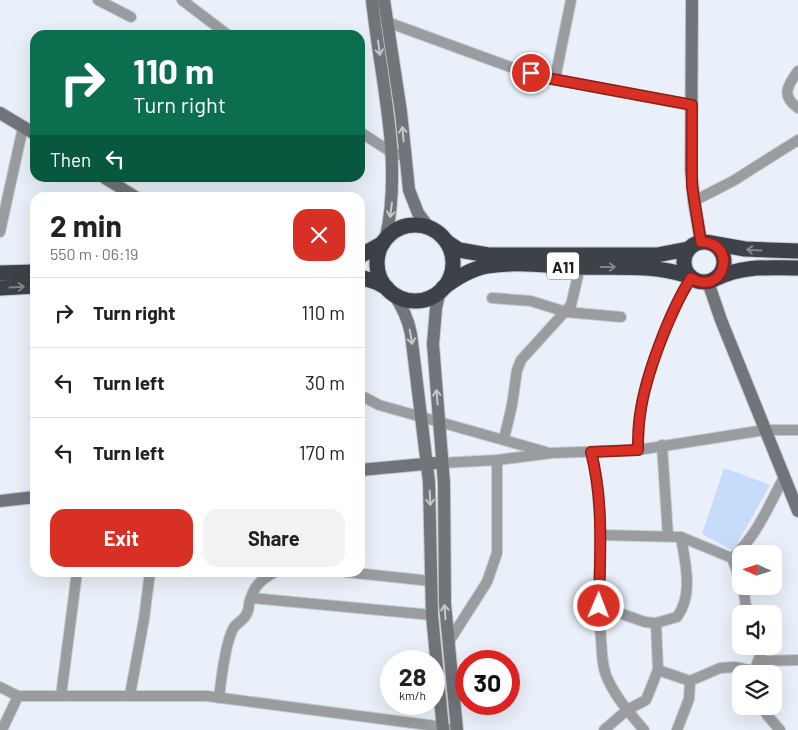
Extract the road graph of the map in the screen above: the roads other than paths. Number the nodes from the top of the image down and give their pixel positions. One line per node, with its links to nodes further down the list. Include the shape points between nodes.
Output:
1 (98, 0): 7 (street)
2 (182, 0): 9 (street)
3 (372, 0): 19 (street, one-way to 19)
4 (384, 0): 8 (street)
5 (571, 0): 11 (street)
6 (692, 0): 12 (street)
7 (131, 18)
8 (387, 22): 11 (street, via 516,69); 20 (street, one-way to 8)
9 (221, 30)
10 (798, 71): 13 (street, via 786,93)
11 (555, 79): 12 (street)
12 (692, 105): 23 (street)
13 (798, 108)
14 (0, 113): 15 (street)
15 (23, 127): 16 (street); 25 (street)
16 (30, 131)
17 (365, 135): 19 (street)
18 (798, 140): 23 (street)
19 (391, 152): 20 (street); 26 (street, one-way to 26, via 392,203)
20 (405, 157): 24 (street, via 412,198)
21 (112, 182): 22 (street)
22 (128, 192)
23 (694, 201): 28 (street)
24 (430, 229): 26 (highway, A11, via 408,225); 27 (highway, A11)
25 (0, 232)
26 (385, 240): 30 (highway, A11); 40 (highway, via 378,254 378,266 381,278)
27 (447, 242): 28 (highway, A11, via 459,250 488,255 656,255); 41 (highway, via 453,262 451,276)
28 (700, 245): 29 (highway, A11, one-way to 28); 35 (highway, via 685,254 683,264); 37 (highway, via 719,249 724,259 723,269)
29 (798, 251)
30 (365, 253)
31 (580, 267): 35 (highway, A11, one-way to 35, via 652,268); 41 (highway, A11, via 486,266 466,273); 43 (street, via 575,293)
32 (798, 268): 37 (highway, via 747,268)
33 (30, 272): 34 (highway)
34 (0, 273)
35 (690, 277): 37 (highway, A11, via 699,282); 52 (street, via 647,381 640,414)
36 (365, 279): 40 (highway, A11)
37 (712, 280): 48 (street, via 721,320)
38 (30, 286): 39 (highway, one-way to 38)
39 (0, 288)
40 (390, 290): 41 (highway, A11, via 404,299 416,300 429,298); 46 (street, one-way to 46, via 401,304 411,334)
41 (442, 290): 47 (street, one-way to 41, via 433,344 436,308)
42 (492, 298): 43 (street, via 531,301)
43 (566, 312): 44 (street); 50 (street, via 521,360)
44 (621, 317)
45 (365, 398): 46 (street)
46 (420, 417): 47 (street); 57 (street)
47 (439, 421): 50 (street); 56 (street)
48 (765, 430): 49 (street); 51 (street); 59 (street)
49 (798, 430)
50 (504, 439): 54 (street)
51 (662, 445): 52 (street); 65 (street)
52 (638, 450): 53 (street)
53 (591, 452): 54 (street); 64 (street, via 596,472)
54 (552, 454): 55 (street)
55 (497, 460): 56 (street); 78 (street, via 497,553 487,582)
56 (442, 463): 57 (street); 78 (street, one-way to 56)
57 (427, 464): 58 (street); 73 (street, one-way to 73)
58 (365, 470)
59 (784, 477): 60 (street); 67 (street)
60 (794, 493): 63 (street)
61 (30, 497): 62 (street)
62 (0, 500)
63 (798, 512)
64 (601, 535): 65 (street); 75 (street)
65 (668, 536): 66 (street)
66 (681, 537): 68 (street); 77 (street, via 686,570 685,601 676,619)
67 (745, 545)
68 (732, 558)
69 (365, 574): 73 (street)
70 (76, 577): 89 (street)
71 (149, 577): 87 (street)
72 (266, 577): 74 (street, via 257,585)
73 (431, 581): 76 (street)
74 (251, 598): 76 (street); 90 (street, via 245,618 232,631)
75 (599, 606): 77 (street); 91 (street, via 605,670)
76 (432, 615): 93 (street)
77 (656, 623): 84 (street)
78 (448, 643): 95 (street)
79 (760, 655): 81 (street)
80 (798, 660): 81 (street)
81 (759, 661): 82 (street)
82 (757, 665)
83 (732, 668): 85 (street, via 720,668)
84 (658, 670): 85 (street); 91 (street, via 646,700)
85 (690, 680): 98 (street, via 689,699)
86 (0, 687): 88 (street)
87 (130, 695): 89 (street); 90 (street)
88 (18, 696): 89 (street); 94 (street)
89 (61, 696)
90 (219, 698): 93 (street)
91 (627, 710): 96 (street); 97 (street)
92 (768, 715): 99 (street)
93 (446, 729)
94 (2, 730)
95 (457, 730)
96 (604, 730)
97 (644, 730)
98 (677, 730)
99 (780, 730)

